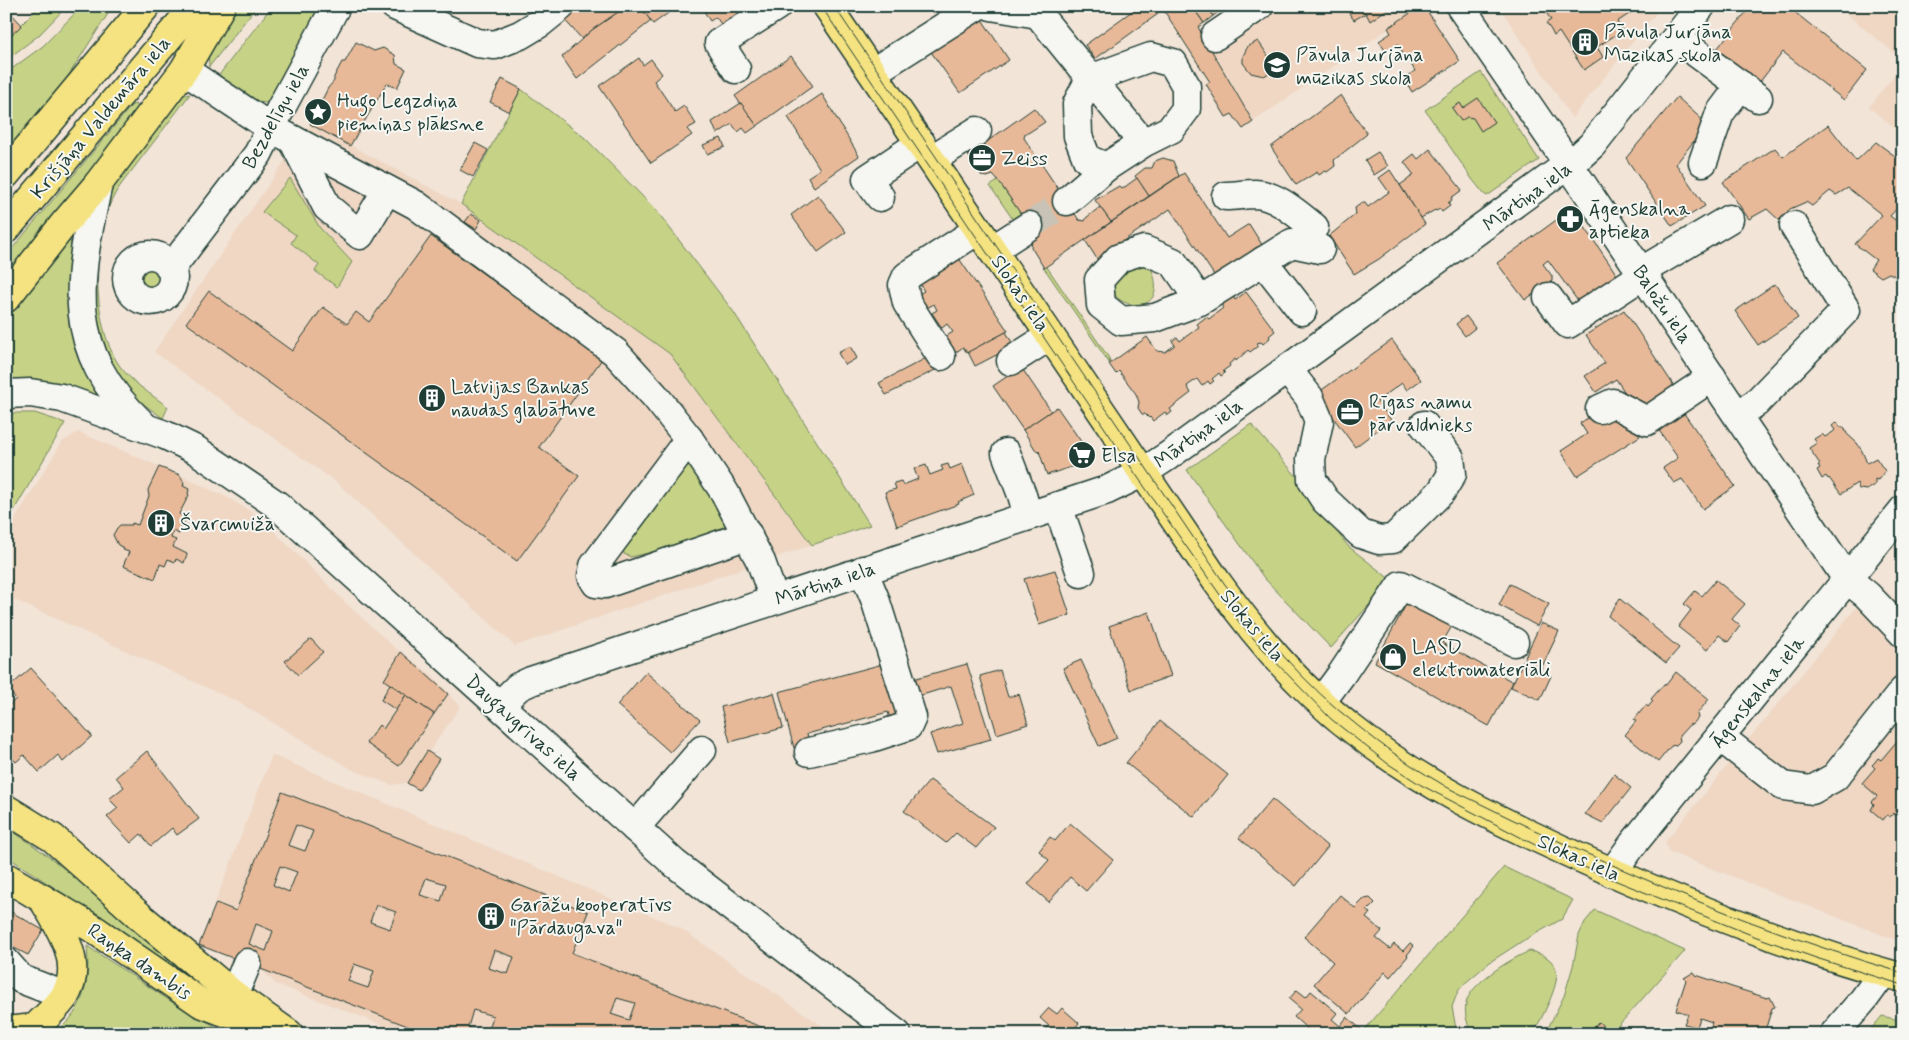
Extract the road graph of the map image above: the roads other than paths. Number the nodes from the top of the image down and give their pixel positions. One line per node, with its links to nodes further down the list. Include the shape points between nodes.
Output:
1 (194, 6): 36 (main road, Krišjāņa Valdemāra iela)
2 (221, 6): 17 (main road)
3 (336, 6): 21 (street, Bezdelīgu iela)
4 (395, 6): 5 (street, via 477,43 495,45 520,35)
5 (561, 6)
6 (776, 6): 16 (street, via 719,43)
7 (827, 6): 18 (main road, Slokas iela)
8 (977, 6): 18 (street)
9 (991, 6): 19 (street, via 1038,14)
10 (1259, 6): 14 (street)
11 (1460, 6): 25 (street, Baložu iela)
12 (1701, 6): 15 (street, Mārtiņa iela)
13 (145, 7): 27 (main road, Krišjāņa Valdemāra iela)
14 (1215, 36)
15 (1676, 38): 24 (street, via 1749,91 1720,113); 25 (street, Mārtiņa iela, via 1592,145)
16 (736, 69)
17 (184, 70): 21 (street); 28 (main road)
18 (873, 72): 23 (main road, Slokas iela)
19 (1090, 79): 22 (street); 22 (street, via 1151,57 1173,63 1186,86 1186,109 1171,129); 26 (street, via 1077,104 1078,136 1086,160)
20 (977, 131): 23 (street)
21 (282, 134): 29 (street); 29 (street, via 327,207 360,235); 39 (street, Bezdelīgu iela, via 258,154 175,263)
22 (1143, 143): 26 (street)
23 (926, 151): 31 (street, via 867,179); 37 (main road, Slokas iela)
24 (1703, 162)
25 (1569, 165): 40 (street, Baložu iela); 48 (street, Mārtiņa iela)
26 (1106, 168): 32 (street)
27 (6, 174)
28 (98, 184): 42 (main road); 54 (street, Daugavgrīvas iela, via 83,259 83,324 91,353 106,383)
29 (387, 190): 55 (street, via 416,205 615,352)
30 (1226, 196): 38 (street, via 1256,194 1269,197 1283,204 1317,238 1292,243)
31 (880, 197)
32 (1066, 201)
33 (1729, 219): 40 (street)
34 (1030, 226): 37 (street)
35 (1794, 226): 52 (street, via 1846,310 1756,403)
36 (6, 229)
37 (985, 240): 45 (main road, Slokas iela); 46 (street, via 907,276 902,285 907,303)
38 (1263, 261): 43 (street); 44 (street)
39 (169, 266)
40 (1642, 273): 41 (street, via 1568,324); 49 (street, Baložu iela)
41 (1548, 297)
42 (6, 298)
43 (1200, 301)
44 (1302, 312)
45 (1050, 336): 47 (street); 57 (main road, Slokas iela)
46 (941, 356)
47 (1011, 360)
48 (1288, 369): 53 (street, via 1309,397 1319,421 1311,459 1312,480 1325,500 1362,534 1379,540 1393,538 1441,492 1452,474 1450,458); 57 (street, Mārtiņa iela)
49 (1712, 377): 51 (street, via 1648,421 1613,403); 52 (street, Baložu iela)
50 (6, 394): 54 (street, Daugavgrīvas iela, via 30,393 62,398)
51 (1600, 409)
52 (1737, 415): 64 (street, Baložu iela)
53 (1424, 425)
54 (147, 429): 70 (street, Daugavgrīvas iela, via 196,450 277,505)
55 (689, 439): 61 (street); 61 (street, via 594,566 592,576 596,583 605,584)
56 (1006, 453): 60 (street)
57 (1142, 473): 58 (street, Mārtiņa iela, via 1107,490); 69 (main road, Slokas iela, via 1242,617)
58 (1058, 506): 60 (street, Mārtiņa iela); 63 (street)
59 (1903, 510): 64 (street, Āgenskalna iela)
60 (1028, 516): 62 (street, Mārtiņa iela)
61 (748, 535): 65 (street)
62 (863, 570): 65 (street, Mārtiņa iela); 73 (street, via 912,717 908,726)
63 (1081, 573)
64 (1847, 579): 66 (street, Baložu iela, via 1867,595); 71 (street, Āgenskalna iela)
65 (774, 599): 70 (street, Mārtiņa iela, via 531,681 518,687)
66 (1903, 634)
67 (1514, 642): 69 (street, via 1401,585)
68 (1903, 691): 71 (street, via 1835,777 1812,790 1783,786)
69 (1321, 702): 76 (main road, Slokas iela, via 1350,728 1425,780 1475,809)
70 (500, 705): 75 (street, Daugavgrīvas iela)
71 (1720, 737): 76 (street, Āgenskalna iela)
72 (702, 750): 75 (street)
73 (809, 752)
74 (6, 809): 82 (main road, via 53,838)
75 (635, 828): 87 (street, Daugavgrīvas iela, via 674,863)
76 (1612, 873): 81 (main road, Slokas iela, via 1737,925)
77 (6, 877): 78 (main road, Raņķa dambis)
78 (42, 898): 83 (main road, via 72,956 71,979); 85 (main road, Raņķa dambis, via 202,1003)
79 (6, 962): 83 (street, via 21,979)
80 (246, 963): 82 (street)
81 (1893, 975): 88 (street, via 1864,999)
82 (234, 995): 86 (main road)
83 (65, 996): 84 (main road, via 35,1028)
84 (6, 1031)
85 (280, 1034)
86 (289, 1034)
87 (897, 1034)
88 (1834, 1034)

